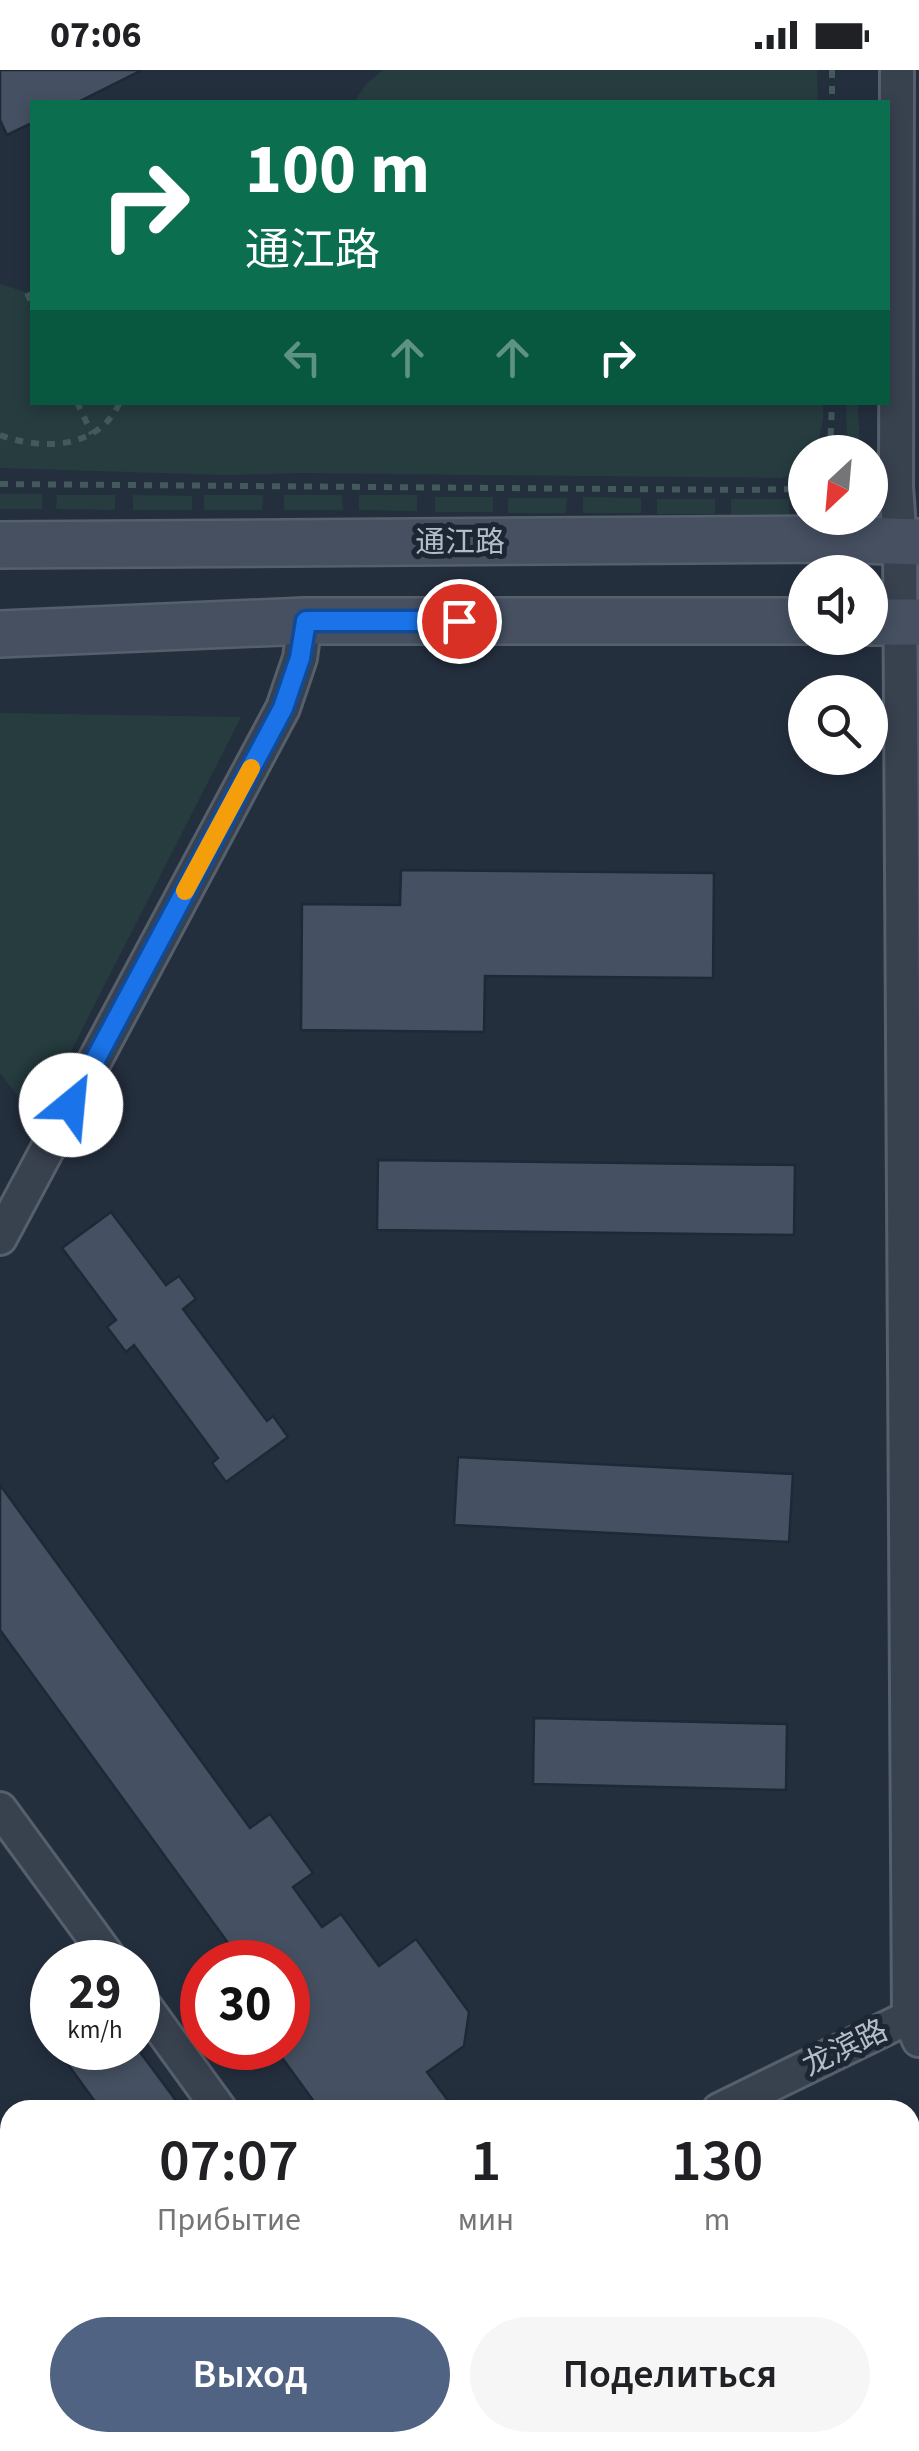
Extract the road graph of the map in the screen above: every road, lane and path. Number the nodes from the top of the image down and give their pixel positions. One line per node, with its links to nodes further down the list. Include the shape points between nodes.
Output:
1 (832, 70): 3 (path)
2 (897, 70): 14 (street, via 896,487)
3 (832, 100)
4 (27, 293): 5 (path)
5 (30, 300)
6 (78, 405): 9 (path)
7 (119, 405): 9 (path, via 112,421)
8 (832, 405): 11 (path)
9 (92, 434): 10 (path, via 35,446)
10 (0, 435)
11 (831, 435)
12 (0, 484): 13 (path)
13 (788, 489)
14 (909, 542): 15 (main road, 通江路); 18 (street)
15 (0, 545)
16 (306, 621): 17 (main road); 19 (main road); 20 (street, via 283,708)
17 (788, 622)
18 (897, 622): 23 (street)
19 (0, 634)
20 (0, 1238)
21 (0, 1808): 22 (street)
22 (96, 1940)
23 (916, 2025): 26 (street, 龙滨路)
24 (160, 2027): 25 (street)
25 (213, 2100)
26 (741, 2100)

